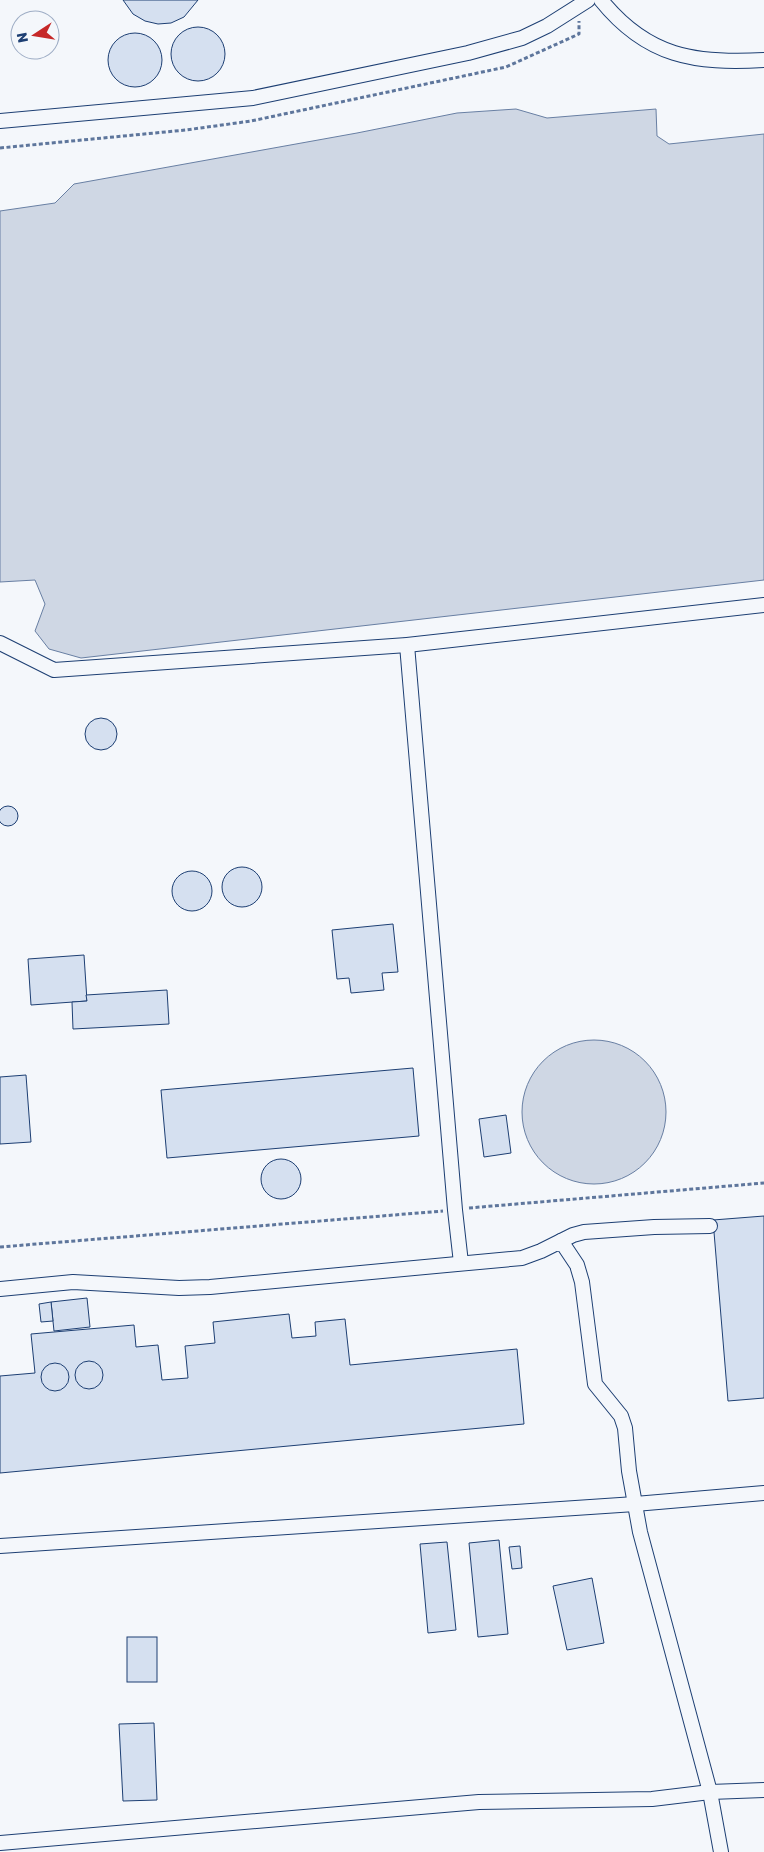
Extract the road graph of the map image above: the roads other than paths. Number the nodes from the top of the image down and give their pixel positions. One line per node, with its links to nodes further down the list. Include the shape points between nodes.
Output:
1 (588, 0): 4 (street, via 522,38 399,68 253,98)
2 (602, 0): 3 (street, via 615,17 635,34 667,52 699,60)
3 (764, 60)
4 (0, 121)
5 (764, 605): 7 (street)
6 (0, 643): 7 (street, via 54,670)
7 (407, 645): 10 (street)
8 (710, 1226): 9 (street, via 584,1232)
9 (561, 1241): 10 (street, via 522,1258); 13 (street, via 577,1265 582,1282 595,1384 621,1416 625,1428)
10 (461, 1263): 11 (street, via 210,1287 73,1282)
11 (0, 1289)
12 (764, 1493): 13 (street)
13 (635, 1504): 14 (street); 16 (street)
14 (0, 1546)
15 (764, 1790): 16 (street)
16 (710, 1792): 17 (street, via 652,1799 479,1802); 18 (street)
17 (0, 1843)
18 (721, 1852)

